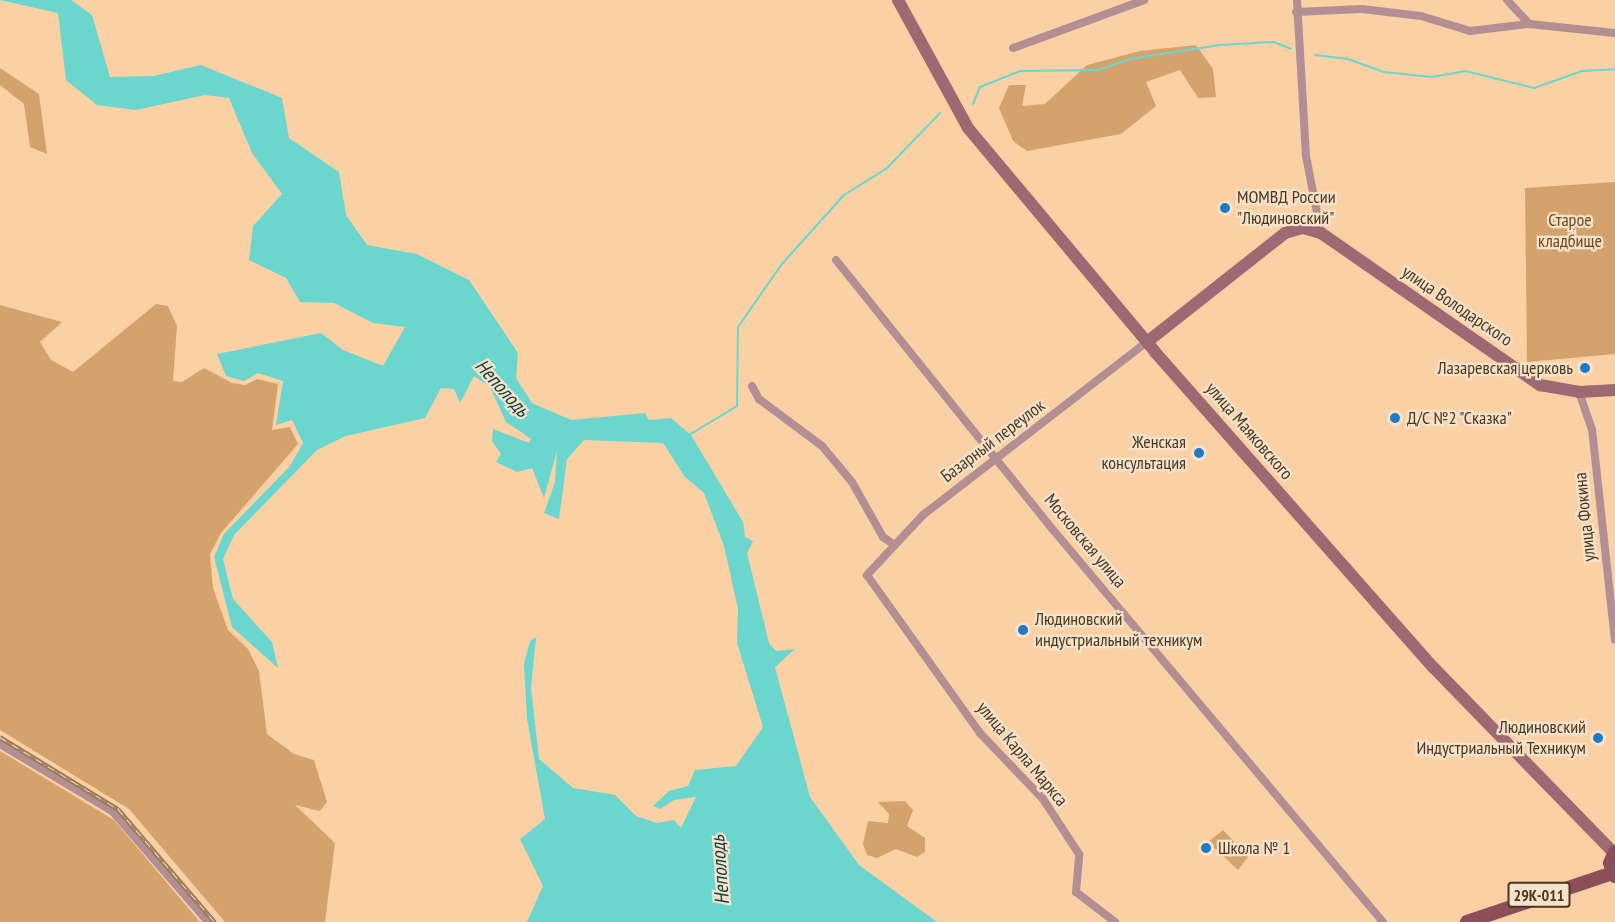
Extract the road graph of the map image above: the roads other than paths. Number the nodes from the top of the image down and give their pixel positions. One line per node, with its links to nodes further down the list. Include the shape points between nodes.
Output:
1 (898, 0): 11 (street, улица Маяковского, via 968,128)
2 (1144, 0): 8 (street)
3 (1297, 0): 5 (street)
4 (1507, 0): 6 (street, via 1518,17)
5 (1296, 12): 6 (street, via 1362,9 1421,16 1470,32); 9 (street, via 1306,156)
6 (1529, 24): 7 (street)
7 (1615, 33)
8 (1013, 48)
9 (1321, 233): 11 (street, via 1303,228 1285,233); 14 (street, улица Володарского, via 1540,385)
10 (836, 260): 15 (street, Московская улица)
11 (1147, 342): 15 (street, Базарный переулок); 21 (street, улица Маяковского, via 1433,667)
12 (752, 386): 16 (street, via 759,399 822,446 852,482 883,537)
13 (1615, 390): 14 (street, улица Володарского)
14 (1579, 392): 18 (street, улица Фокина, via 1592,429)
15 (998, 459): 16 (street, Базарный переулок, via 923,515); 25 (street, Московская улица)
16 (896, 545): 17 (street, Базарный переулок)
17 (867, 576): 24 (street, улица Карла Маркса, via 980,733 1043,799 1079,854 1076,891)
18 (1613, 615): 19 (street, улица Фокина)
19 (1615, 640)
20 (0, 744): 23 (street, via 112,811)
21 (1614, 853): 22 (main road, 29К-011)
22 (1614, 875): 26 (main road, 29К-011)
23 (208, 922)
24 (1115, 922)
25 (1383, 922)
26 (1467, 922)

